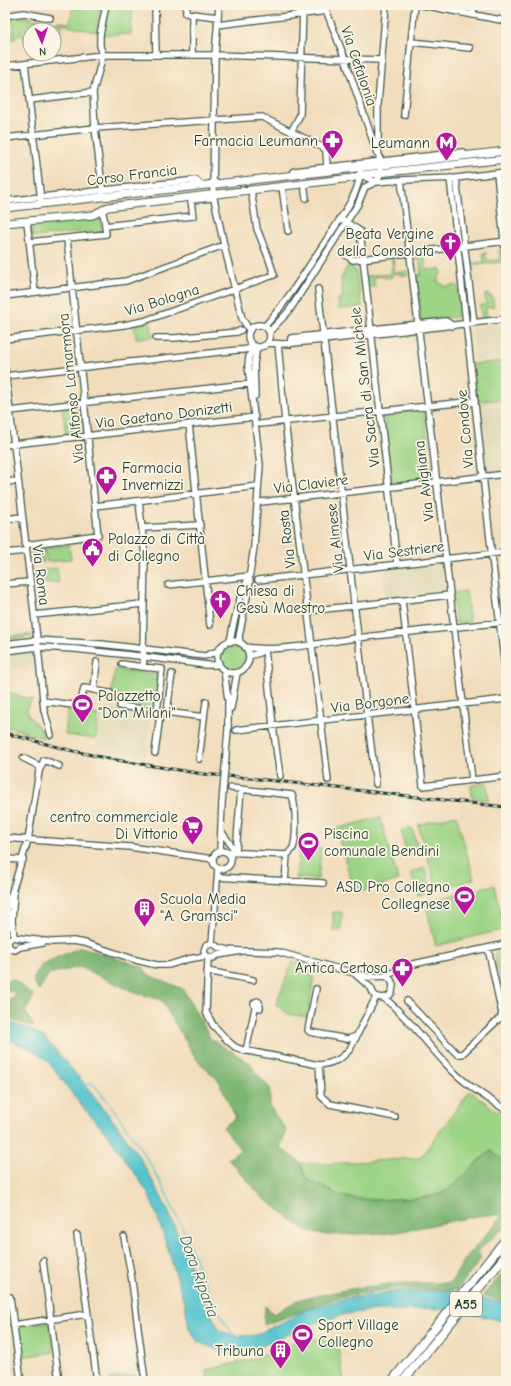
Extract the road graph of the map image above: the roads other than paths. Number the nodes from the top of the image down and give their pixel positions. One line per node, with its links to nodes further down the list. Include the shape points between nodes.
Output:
1 (106, 5): 22 (street, via 100,35)
2 (155, 5): 23 (street)
3 (186, 5): 12 (street, via 186,13)
4 (219, 5): 16 (street)
5 (303, 5): 13 (street)
6 (324, 5): 11 (street, Via Cefalonia)
7 (386, 5): 28 (street)
8 (415, 5): 20 (street)
9 (422, 5): 14 (street)
10 (475, 5): 14 (street)
11 (327, 11): 13 (street); 27 (street, Via Cefalonia)
12 (192, 14): 16 (street); 24 (street)
13 (303, 15): 19 (street); 26 (street)
14 (472, 15): 18 (street)
15 (5, 16): 17 (street, via 24,13)
16 (218, 17): 19 (street)
17 (50, 18)
18 (506, 22)
19 (217, 25): 25 (street)
20 (411, 42): 21 (street); 33 (street)
21 (470, 48)
22 (103, 55): 23 (street); 29 (street); 31 (street)
23 (156, 55): 24 (street)
24 (192, 55): 25 (street)
25 (215, 55): 26 (street); 34 (street)
26 (302, 58): 27 (street); 36 (street, via 300,115)
27 (345, 59): 28 (street); 39 (street, Via Cefalonia)
28 (382, 60): 37 (street)
29 (26, 64): 30 (street); 32 (street)
30 (5, 66)
31 (93, 92): 32 (street); 35 (street)
32 (30, 100): 38 (street)
33 (404, 115)
34 (213, 121): 35 (street); 36 (street, via 262,117); 53 (street)
35 (95, 128): 38 (street); 57 (street)
36 (291, 132): 45 (street, via 324,148)
37 (378, 133): 39 (street); 44 (street)
38 (34, 134): 40 (street); 62 (street)
39 (371, 134): 44 (street, Via Cefalonia)
40 (5, 138)
41 (506, 151): 42 (main road, Corso Francia)
42 (492, 157): 43 (main road, Corso Francia); 44 (main road, Corso Francia); 44 (main road, Corso Francia, via 463,154)
43 (506, 159)
44 (379, 164): 45 (street, Corso Francia); 46 (main road, Corso Francia); 52 (street)
45 (327, 167): 49 (street, Corso Francia, via 294,171)
46 (360, 171): 49 (main road, Corso Francia); 52 (street, Corso Francia); 54 (main road, Corso Francia, via 352,178); 65 (street, via 351,200)
47 (506, 172): 48 (street, Corso Francia)
48 (497, 174): 50 (street, Corso Francia); 72 (street)
49 (294, 175): 53 (main road, Corso Francia)
50 (453, 178): 51 (street, Corso Francia); 75 (street); 76 (street, Via Condove)
51 (401, 180): 52 (street, Corso Francia); 77 (street, Via Avigliana)
52 (376, 182): 67 (street, via 365,187)
53 (213, 184): 57 (main road, Corso Francia); 58 (street)
54 (304, 184): 55 (main road, Corso Francia); 59 (street)
55 (282, 187): 56 (main road, Corso Francia); 70 (street)
56 (251, 190): 58 (main road, Corso Francia); 82 (street, Via Bologna, via 257,228 274,275)
57 (103, 194): 62 (main road, Corso Francia)
58 (213, 196): 60 (main road, Corso Francia); 74 (street)
59 (306, 198)
60 (191, 199): 64 (main road, Corso Francia, via 108,207); 69 (street, via 193,216)
61 (5, 201): 62 (street, Corso Francia)
62 (41, 201): 63 (main road, Corso Francia)
63 (5, 208)
64 (102, 210): 66 (main road, Corso Francia, via 93,215); 69 (street, Corso Francia)
65 (340, 218): 67 (street, Via Sacra di San Michele); 90 (street, via 282,307)
66 (27, 222): 68 (main road, Corso Francia); 73 (street)
67 (347, 222): 79 (street, Via Sacra di San Michele, via 360,231); 96 (street)
68 (5, 223)
69 (105, 226): 71 (street, via 106,234)
70 (288, 231)
71 (67, 238): 73 (street); 81 (street, Via Alfonso Lamarmora)
72 (505, 241): 75 (street); 80 (street)
73 (30, 242): 84 (street)
74 (224, 245): 81 (street, via 126,281); 82 (street)
75 (464, 246): 76 (street); 88 (street)
76 (458, 247): 77 (street); 89 (street, Via Condove)
77 (409, 253): 79 (street); 91 (street, Via Avigliana)
78 (346, 255): 79 (street, via 353,260)
79 (363, 259): 95 (street, Via Sacra di San Michele)
80 (506, 259)
81 (72, 288): 84 (street); 94 (street, Via Alfonso Lamarmora)
82 (234, 289): 86 (street); 94 (street, Via Bologna, via 144,320)
83 (318, 289): 97 (street, Via Almese)
84 (35, 292): 85 (street)
85 (5, 296)
86 (242, 318): 92 (street); 93 (street)
87 (506, 319): 88 (street)
88 (474, 323): 89 (street)
89 (466, 324): 91 (street, via 453,326 446,321); 110 (street, Via Condove)
90 (265, 326): 93 (street, via 256,325); 96 (street)
91 (418, 327): 95 (street); 112 (street, Via Avigliana)
92 (241, 330): 98 (street); 99 (street)
93 (249, 330): 99 (street)
94 (76, 331): 100 (street, Via Bologna); 106 (street, Via Alfonso Lamarmora)
95 (371, 332): 97 (street); 113 (street, Via Sacra di San Michele)
96 (269, 337): 101 (street); 102 (street); 103 (street, via 263,347)
97 (324, 337): 102 (street); 115 (street, Via Almese)
98 (156, 338)
99 (248, 338): 103 (street); 104 (street)
100 (5, 339)
101 (278, 344): 102 (street); 117 (street, Via Rosta)
102 (290, 344)
103 (255, 346): 104 (street); 105 (street, via 249,357); 109 (street)
104 (241, 350): 105 (street); 106 (street)
105 (248, 366): 109 (street)
106 (80, 368): 108 (street); 111 (street, Via Alfonso Lamarmora)
107 (5, 369): 108 (street, Via Roma)
108 (5, 376): 114 (street, Via Roma)
109 (252, 384): 111 (street); 116 (street)
110 (475, 401): 112 (street); 124 (street, Via Condove)
111 (84, 403): 114 (street); 120 (street, Via Alfonso Lamarmora)
112 (427, 406): 113 (street); 127 (street, Via Avigliana)
113 (380, 410): 115 (street); 129 (street, Via Sacra di San Michele)
114 (10, 411): 121 (street, Via Roma)
115 (333, 416): 117 (street); 130 (street, Via Almese)
116 (254, 417): 118 (street, Via Gaetano Donizetti); 128 (street, via 260,465)
117 (285, 421): 119 (street); 132 (street, Via Rosta)
118 (189, 424): 120 (street, Via Gaetano Donizetti); 131 (street)
119 (260, 424)
120 (88, 436): 121 (street, Via Gaetano Donizetti); 135 (street, Via Alfonso Lamarmora)
121 (14, 444): 122 (street, Via Gaetano Donizetti); 125 (street, Via Roma)
122 (5, 445)
123 (506, 474): 124 (street, Via Claviere)
124 (482, 477): 127 (street, Via Claviere); 143 (street, Via Condove)
125 (18, 481): 126 (street); 136 (street, Via Roma)
126 (5, 482)
127 (436, 482): 129 (street, Via Claviere); 144 (street, Via Avigliana)
128 (258, 486): 131 (street); 148 (street, via 254,547)
129 (388, 487): 130 (street, Via Claviere); 145 (street, Via Sacra di San Michele)
130 (342, 492): 132 (street, Via Claviere); 146 (street, Via Almese)
131 (196, 494): 133 (street); 138 (street)
132 (294, 498): 134 (street, Via Claviere); 147 (street, Via Rosta)
133 (139, 501): 135 (street); 139 (street)
134 (261, 502)
135 (95, 506): 140 (street, Via Alfonso Lamarmora, via 98,535)
136 (22, 517): 137 (street); 140 (street, Via Roma)
137 (5, 519)
138 (200, 525): 139 (street); 150 (street)
139 (142, 528): 156 (street, via 145,556)
140 (25, 548): 142 (street); 151 (street, Via Roma)
141 (506, 552): 143 (street, Via Sestriere)
142 (5, 553)
143 (491, 553): 144 (street, Via Sestriere); 160 (street, Via Condove)
144 (445, 559): 145 (street, Via Sestriere); 154 (street, Via Avigliana)
145 (397, 564): 146 (street, Via Sestriere)
146 (350, 570): 147 (street, Via Sestriere); 157 (street, Via Almese)
147 (303, 575): 149 (street, Via Sestriere); 158 (street, Via Rosta)
148 (249, 577): 150 (street); 167 (street); 168 (street)
149 (258, 580)
150 (206, 581): 153 (street); 162 (street)
151 (29, 582): 152 (street); 159 (street, Via Roma)
152 (5, 584)
153 (168, 585)
154 (450, 595): 155 (street); 163 (street, Via Avigliana)
155 (402, 600): 157 (street); 164 (street)
156 (143, 604): 159 (street); 173 (street)
157 (354, 605): 158 (street); 165 (street, Via Almese)
158 (307, 611): 170 (street, Via Rosta)
159 (34, 615): 166 (street, Via Roma)
160 (499, 622): 161 (street); 163 (street); 186 (street, Via Condove)
161 (506, 622)
162 (210, 625)
163 (454, 627): 164 (street); 192 (street, Via Avigliana)
164 (405, 633): 165 (street); 194 (street)
165 (358, 638): 170 (street); 197 (street, Via Almese)
166 (37, 640): 169 (street); 171 (street, Via Roma); 173 (street)
167 (230, 642): 168 (street); 175 (street)
168 (240, 643): 172 (street)
169 (5, 644)
170 (312, 644): 174 (street); 199 (street, Via Rosta)
171 (38, 647): 176 (street); 178 (street); 190 (street, Via Roma)
172 (245, 647): 174 (street); 177 (street)
173 (143, 649): 175 (street, via 205,656); 178 (street)
174 (265, 649): 177 (street); 200 (street)
175 (220, 650): 180 (street)
176 (5, 651)
177 (249, 656): 184 (street, via 246,667)
178 (144, 657): 180 (street, via 206,665); 182 (street)
179 (97, 662): 187 (street)
180 (219, 663): 183 (street)
181 (122, 664): 182 (street)
182 (143, 667): 195 (street, via 162,669)
183 (224, 670): 184 (street); 201 (street)
184 (237, 673): 201 (street)
185 (172, 674): 196 (street)
186 (506, 677)
187 (94, 689): 188 (street); 190 (street, via 84,688 80,706)
188 (110, 693)
189 (506, 699): 192 (street, Via Borgone)
190 (43, 701): 203 (street, Via Roma)
191 (206, 702): 198 (street)
192 (463, 704): 194 (street, Via Borgone); 212 (street, Via Avigliana)
193 (120, 706): 195 (street)
194 (414, 710): 197 (street, Via Borgone); 212 (street, via 423,786)
195 (156, 711): 196 (street); 204 (street, via 160,715)
196 (167, 712): 198 (street)
197 (367, 715): 199 (street, Via Borgone); 213 (street, Via Almese)
198 (204, 717): 206 (street)
199 (320, 721): 200 (street, Via Borgone); 211 (street, Via Rosta)
200 (273, 726): 202 (street, Via Borgone); 209 (street)
201 (228, 730): 216 (street, bridge)
202 (236, 730)
203 (51, 735)
204 (155, 753)
205 (23, 758): 208 (street)
206 (199, 759)
207 (60, 766): 208 (street, via 44,760)
208 (41, 767): 218 (street)
209 (280, 776)
210 (506, 776): 212 (street)
211 (328, 780)
212 (472, 780)
213 (376, 784)
214 (231, 788): 215 (street)
215 (241, 789): 220 (street); 221 (street, via 292,795 296,816 294,844)
216 (221, 831): 219 (street); 220 (street)
217 (5, 838): 218 (street)
218 (28, 840): 223 (street, via 130,847); 224 (street)
219 (223, 852): 220 (street); 223 (street, via 214,855); 225 (street, via 229,855 231,863)
220 (236, 852): 221 (street)
221 (286, 855): 228 (street)
222 (5, 859): 224 (street)
223 (213, 859): 225 (street, via 214,866)
224 (23, 860): 230 (street)
225 (221, 869): 226 (street); 227 (street)
226 (218, 877): 227 (street); 234 (street)
227 (238, 878): 228 (street)
228 (285, 881): 229 (street)
229 (323, 883)
230 (15, 884): 231 (street, via 7,908); 232 (street, via 12,921)
231 (6, 925): 232 (street)
232 (14, 938): 233 (street); 236 (street, via 21,943); 239 (street, via 8,944)
233 (52, 942): 236 (street); 241 (street, via 84,943 157,965 169,965)
234 (212, 943): 237 (street); 241 (street, via 206,945)
235 (506, 944): 238 (street)
236 (20, 947): 239 (street)
237 (218, 947): 240 (street); 241 (street, via 219,951)
238 (488, 948): 243 (street, via 409,965); 255 (street, via 502,1014 462,1054 458,1054)
239 (7, 950)
240 (242, 951): 241 (street); 245 (street, via 278,952)
241 (210, 956): 242 (street); 244 (street, via 213,968)
242 (207, 971): 244 (street); 260 (street, via 206,1012 228,1041)
243 (394, 972): 246 (street); 249 (street)
244 (225, 974): 248 (street)
245 (356, 974): 247 (street); 250 (street)
246 (386, 976): 247 (street); 249 (street)
247 (376, 978): 250 (street)
248 (253, 980)
249 (391, 980): 252 (street)
250 (371, 988): 253 (street)
251 (316, 989): 259 (street, via 308,1030 347,1039)
252 (392, 992): 254 (street); 257 (street)
253 (376, 996): 254 (street); 259 (street)
254 (384, 998): 257 (street)
255 (407, 1001)
256 (260, 1008): 260 (street, via 260,1002 254,1003)
257 (397, 1008): 262 (street, via 448,1066 471,1086)
258 (342, 1035): 259 (street)
259 (355, 1037): 261 (street, via 345,1056 330,1064)
260 (246, 1051): 261 (street)
261 (319, 1065): 263 (street, via 322,1096 330,1104)
262 (506, 1110)
263 (395, 1117)
264 (77, 1235): 270 (street)
265 (124, 1237): 276 (street)
266 (506, 1239): 277 (highway, A55)
267 (506, 1255): 278 (highway, A55)
268 (43, 1261): 271 (street)
269 (10, 1297): 272 (street)
270 (87, 1314): 271 (street); 275 (street)
271 (51, 1319): 272 (street); 274 (street)
272 (13, 1325): 273 (street)
273 (21, 1381)
274 (59, 1381)
275 (97, 1381)
276 (145, 1381)
277 (392, 1381)
278 (403, 1381)

